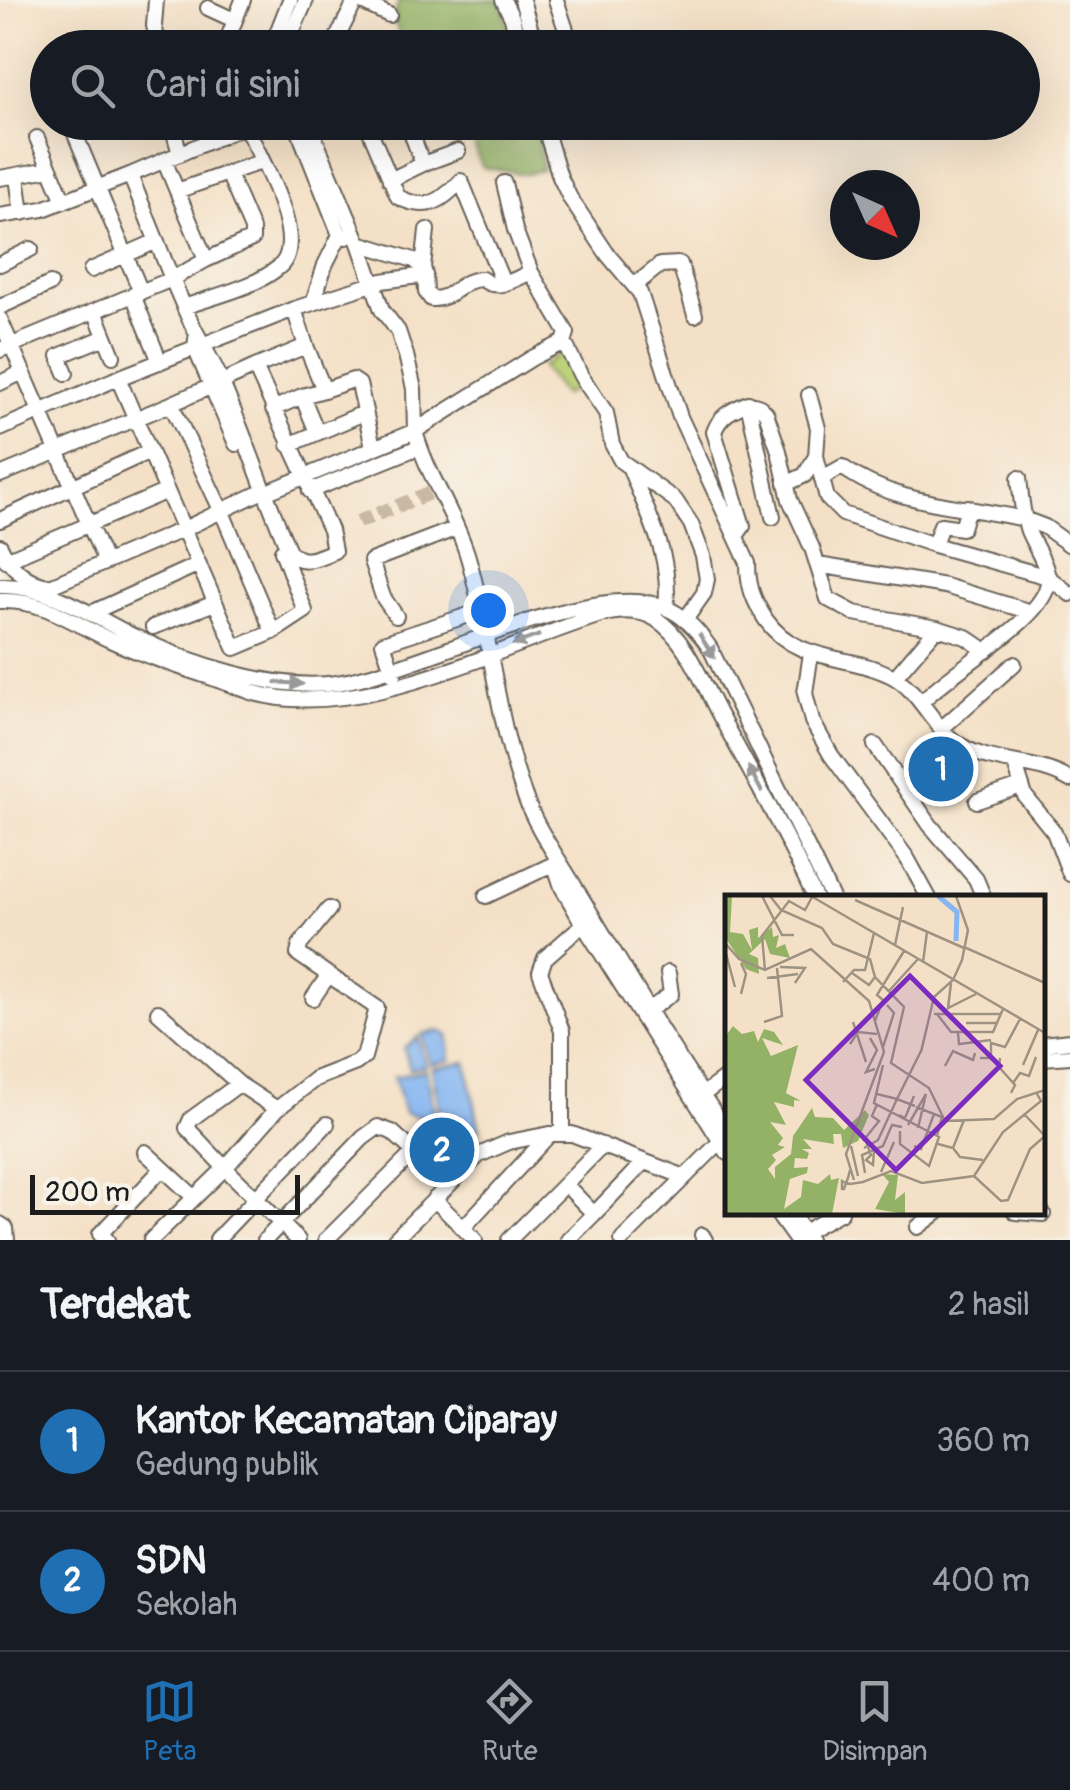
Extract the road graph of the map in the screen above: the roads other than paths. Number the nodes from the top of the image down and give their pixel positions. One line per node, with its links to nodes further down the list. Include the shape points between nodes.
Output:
1 (156, 0): 12 (street)
2 (243, 0): 11 (street)
3 (290, 0): 14 (street)
4 (306, 0): 15 (street)
5 (357, 0): 10 (street); 16 (street)
6 (503, 0): 17 (street)
7 (522, 0): 18 (street)
8 (556, 0): 19 (street)
9 (208, 8): 11 (street)
10 (389, 15)
11 (234, 20): 13 (street)
12 (155, 30)
13 (230, 30)
14 (279, 30)
15 (293, 30)
16 (345, 30)
17 (515, 30)
18 (531, 30)
19 (566, 30)
20 (38, 140): 35 (street)
21 (78, 140): 42 (street)
22 (176, 140): 31 (street)
23 (210, 140): 31 (street)
24 (253, 140): 33 (street)
25 (302, 140): 48 (street)
26 (316, 140): 50 (street)
27 (373, 140): 40 (street)
28 (414, 140): 34 (street)
29 (549, 140): 62 (street, via 570,198)
30 (458, 151): 34 (street)
31 (180, 154): 32 (street)
32 (164, 160): 36 (street); 43 (street)
33 (261, 162): 37 (street); 66 (street, via 291,233 288,257 258,278)
34 (423, 164): 40 (street)
35 (50, 168): 38 (street); 44 (street)
36 (130, 174): 42 (street); 49 (street)
37 (228, 174): 43 (street); 53 (street, via 252,239)
38 (17, 177): 39 (street); 45 (street)
39 (0, 178)
40 (390, 180): 60 (street, via 398,198 422,206 442,200 461,182)
41 (504, 183): 57 (street)
42 (98, 187): 44 (street); 52 (street)
43 (177, 191): 53 (street)
44 (64, 200): 45 (street)
45 (22, 213): 46 (street)
46 (0, 216)
47 (427, 230): 56 (street)
48 (340, 235): 50 (street); 64 (street)
49 (157, 241): 52 (street); 58 (street)
50 (358, 242): 56 (street, via 414,260); 61 (street)
51 (32, 249): 54 (street)
52 (125, 254): 55 (street); 63 (street)
53 (206, 260): 58 (street)
54 (0, 264)
55 (91, 270)
56 (424, 271): 60 (street, via 431,299 450,298 468,280); 61 (street)
57 (531, 272): 60 (street); 73 (street, via 567,333)
58 (172, 280): 63 (street); 66 (street)
59 (50, 284): 65 (street)
60 (503, 284)
61 (374, 285): 64 (street); 96 (street, via 406,355)
62 (634, 286): 69 (street, via 660,266 680,264); 122 (street, via 680,417)
63 (137, 294): 68 (street); 79 (street)
64 (313, 302): 67 (street)
65 (0, 306)
66 (184, 307): 74 (street)
67 (294, 309): 74 (street); 75 (street)
68 (95, 311): 71 (street); 72 (street)
69 (695, 315)
70 (0, 319): 76 (street)
71 (48, 330): 76 (street); 77 (street)
72 (106, 336): 77 (street); 78 (street)
73 (564, 342): 96 (street); 105 (street)
74 (199, 344): 79 (street); 85 (street)
75 (306, 346): 80 (street); 86 (street)
76 (6, 348): 81 (street)
77 (59, 356): 82 (street)
78 (113, 356)
79 (160, 362): 83 (street)
80 (255, 367): 85 (street); 91 (street)
81 (23, 372): 84 (street); 92 (street)
82 (66, 373)
83 (118, 378): 92 (street); 94 (street)
84 (0, 382)
85 (217, 384): 90 (street); 113 (street)
86 (324, 390): 88 (street); 93 (street, via 356,382)
87 (810, 395): 104 (street)
88 (302, 396): 91 (street); 97 (street)
89 (748, 403): 110 (street, via 766,413); 116 (street); 122 (street, via 726,414 714,432 743,526)
90 (170, 404): 94 (street); 115 (street)
91 (273, 409): 98 (street)
92 (40, 411): 95 (street); 101 (street)
93 (364, 414): 97 (street); 99 (street)
94 (135, 419): 101 (street); 102 (street)
95 (0, 429)
96 (415, 431): 99 (street); 100 (street)
97 (317, 432): 98 (street)
98 (290, 444): 109 (street)
99 (378, 446): 103 (street); 109 (street)
100 (419, 447): 103 (street); 120 (street)
101 (58, 451): 106 (street); 111 (street)
102 (150, 452): 111 (street); 112 (street)
103 (400, 454): 109 (street)
104 (816, 456): 107 (street); 110 (street, via 805,474)
105 (631, 470): 135 (street, via 664,551); 139 (street, via 675,500 699,542 706,584)
106 (0, 475)
107 (824, 477): 114 (street, via 842,467 890,493); 123 (street, via 827,498 844,514)
108 (1020, 478): 117 (street)
109 (307, 484): 113 (street); 113 (street, via 334,551 304,560 289,550)
110 (786, 484): 129 (street)
111 (73, 488): 118 (street); 119 (street)
112 (167, 491): 119 (street); 121 (street)
113 (261, 493): 115 (street); 142 (street, via 306,608)
114 (968, 507): 117 (street); 123 (street, via 962,528 940,525)
115 (222, 512): 121 (street); 142 (street)
116 (774, 517)
117 (1024, 519): 124 (street); 130 (street)
118 (0, 520)
119 (89, 524): 125 (street); 127 (street)
120 (457, 528): 126 (street); 136 (street)
121 (184, 530): 127 (street); 128 (street)
122 (736, 536): 146 (street, via 748,563 748,589 763,614 789,644)
123 (934, 545): 130 (street)
124 (1070, 546)
125 (3, 553): 127 (street, via 32,582 50,586)
126 (380, 558)
127 (105, 561)
128 (199, 564): 134 (street); 138 (street)
129 (818, 565): 137 (street, via 946,586); 141 (street, via 825,594 840,608)
130 (1048, 577): 132 (street); 137 (street)
131 (0, 586): 138 (street, via 40,592)
132 (1070, 594)
133 (0, 601): 149 (street, via 50,609 110,640 274,699 340,700)
134 (215, 603): 140 (street); 144 (street)
135 (666, 608): 139 (street); 143 (street, via 599,604)
136 (481, 611): 143 (street); 149 (street, via 383,644)
137 (1031, 612): 145 (street)
138 (91, 613): 148 (street, via 137,638)
139 (685, 620): 152 (street, one-way to 152, via 710,648)
140 (153, 628)
141 (937, 628): 145 (street); 150 (street)
142 (273, 632): 144 (street)
143 (487, 645): 149 (street); 153 (street, one-way to 143, via 670,632 640,612 604,614); 162 (street, via 524,795)
144 (236, 648): 148 (street)
145 (986, 651): 151 (street)
146 (811, 653): 150 (street); 166 (street, via 805,694 812,721)
147 (1014, 664): 154 (street)
148 (227, 670): 149 (street, one-way to 149, via 293,685)
149 (394, 677)
150 (895, 677): 151 (street)
151 (922, 702): 154 (street)
152 (737, 703): 153 (street); 155 (street)
153 (718, 710): 155 (street)
154 (941, 729): 157 (street, via 983,755)
155 (740, 730): 161 (street)
156 (875, 745): 167 (street)
157 (1015, 764): 158 (street); 159 (street)
158 (1070, 780)
159 (1021, 786): 160 (street); 163 (street, via 1054,832)
160 (977, 801)
161 (788, 825): 164 (street); 165 (street)
162 (555, 861): 168 (street); 170 (street, via 562,887)
163 (1070, 874)
164 (814, 895)
165 (830, 895)
166 (927, 895)
167 (983, 895)
168 (486, 896)
169 (329, 909): 172 (street, via 298,950)
170 (587, 920): 173 (street); 186 (street, via 545,958 540,972 562,1031)
171 (668, 973): 175 (street, via 671,994)
172 (328, 976): 174 (street); 184 (street, via 378,1009 367,1051 356,1063 306,1084)
173 (622, 977): 175 (street); 187 (street)
174 (313, 998)
175 (648, 1011): 183 (street)
176 (158, 1012): 182 (street)
177 (1070, 1041): 178 (street)
178 (1045, 1044)
179 (1070, 1056): 180 (street)
180 (1045, 1058)
181 (725, 1078): 183 (street)
182 (239, 1084): 184 (street); 192 (street, via 188,1124)
183 (702, 1095): 187 (street)
184 (277, 1109): 192 (street)
185 (327, 1124): 198 (street)
186 (556, 1133): 188 (street); 195 (street, via 488,1149); 207 (street)
187 (725, 1135): 194 (street)
188 (603, 1145): 191 (street); 196 (street)
189 (415, 1151): 195 (street); 204 (street, via 389,1129 374,1129); 218 (street)
190 (144, 1152): 193 (street)
191 (644, 1162): 194 (street); 200 (street)
192 (224, 1168): 197 (street); 198 (street)
193 (162, 1169): 197 (street); 209 (street)
194 (686, 1176): 211 (street)
195 (450, 1184): 199 (street)
196 (565, 1184): 200 (street); 220 (street)
197 (194, 1197): 214 (street)
198 (256, 1198): 204 (street); 212 (street)
199 (434, 1199): 207 (street); 210 (street)
200 (594, 1214): 221 (street)
201 (779, 1215): 208 (street)
202 (836, 1215): 208 (street)
203 (934, 1215): 206 (street)
204 (281, 1223): 216 (street); 217 (street)
205 (0, 1224): 213 (street)
206 (918, 1227)
207 (462, 1228): 219 (street)
208 (801, 1237)
209 (100, 1238)
210 (401, 1238)
211 (628, 1238)
212 (218, 1239): 215 (street)
213 (7, 1240)
214 (151, 1240)
215 (208, 1240)
216 (265, 1240)
217 (298, 1240)
218 (326, 1240)
219 (474, 1240)
220 (508, 1240)
221 (568, 1240)

